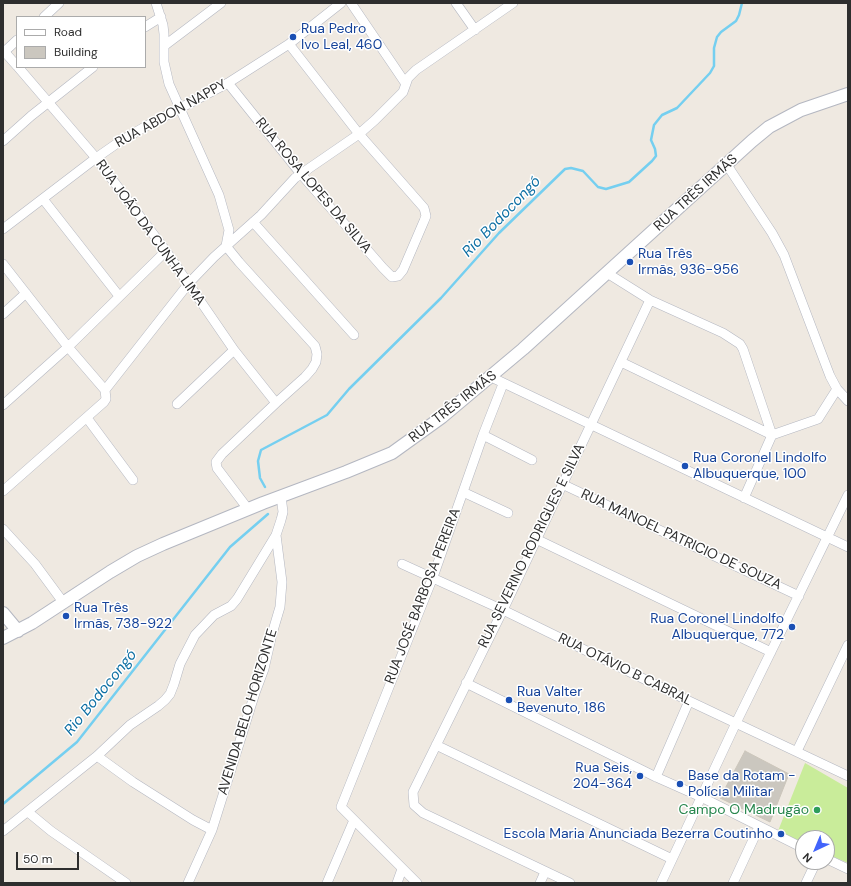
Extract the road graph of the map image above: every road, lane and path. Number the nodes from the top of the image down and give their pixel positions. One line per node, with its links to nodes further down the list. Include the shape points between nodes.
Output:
1 (45, 3): 9 (street)
2 (59, 3): 9 (street)
3 (156, 3): 11 (street)
4 (221, 3): 16 (street)
5 (341, 3): 15 (street, RUA ABDON NAPPY)
6 (351, 3): 22 (street)
7 (456, 3): 13 (street)
8 (513, 3): 13 (street)
9 (51, 10): 10 (street)
10 (45, 16)
11 (161, 16): 12 (street); 16 (street)
12 (146, 26)
13 (475, 30): 22 (street, via 416,70)
14 (16, 41): 17 (street)
15 (289, 44): 21 (street, RUA ABDON NAPPY); 26 (street)
16 (164, 46): 25 (street, via 169,84)
17 (3, 52): 18 (street, RUA JOÃO DA CUNHA LIMA)
18 (16, 66)
19 (18, 68): 24 (street, RUA JOÃO DA CUNHA LIMA)
20 (92, 68): 24 (street)
21 (228, 83): 25 (street, RUA ABDON NAPPY); 30 (street, RUA ROSA LOPES DA SILVA)
22 (406, 84): 26 (street, via 397,100)
23 (848, 94): 29 (street, RUA TRÊS IRMÃS, via 786,117 769,127)
24 (49, 102): 27 (street); 28 (street, RUA JOÃO DA CUNHA LIMA)
25 (181, 108): 28 (street, RUA ABDON NAPPY, via 142,128); 34 (street, via 226,214 229,230)
26 (359, 134): 30 (street); 30 (street, RUA ROSA LOPES DA SILVA, via 424,208 426,216 398,276 388,274)
27 (3, 141)
28 (96, 158): 31 (street, RUA ABDON NAPPY); 35 (street, RUA JOÃO DA CUNHA LIMA)
29 (727, 165): 37 (street, RUA TRÊS IRMÃS); 49 (street, via 784,255 822,358)
30 (301, 174): 32 (street)
31 (43, 199): 33 (street, RUA ABDON NAPPY); 40 (street)
32 (253, 222): 34 (street); 43 (street)
33 (3, 229)
34 (226, 246): 38 (street); 52 (street, via 315,346 316,358 312,369)
35 (166, 251): 38 (street, RUA JOÃO DA CUNHA LIMA); 40 (street)
36 (3, 264): 39 (street)
37 (607, 273): 41 (street); 47 (street, RUA TRÊS IRMÃS)
38 (189, 283): 45 (street, RUA JOÃO DA CUNHA LIMA); 50 (street)
39 (26, 293): 42 (street); 44 (street)
40 (119, 296): 44 (street)
41 (650, 300): 46 (street, RUA SEVERINO RODRIGUES E SILVA); 58 (street, via 723,333 740,344 748,360)
42 (3, 314)
43 (354, 335)
44 (68, 347): 50 (street); 54 (street)
45 (234, 350): 52 (street, RUA JOÃO DA CUNHA LIMA); 53 (street)
46 (621, 362): 56 (street, RUA SEVERINO RODRIGUES E SILVA); 58 (street)
47 (491, 378): 48 (street); 65 (street, RUA TRÊS IRMÃS, via 392,453)
48 (503, 384): 56 (street); 57 (street, RUA JOSÉ BARBOSA PEREIRA)
49 (837, 389): 51 (street); 58 (street, via 818,419)
50 (106, 390): 55 (street, via 104,402)
51 (848, 401)
52 (276, 403): 67 (street, via 216,462 217,468)
53 (177, 404)
54 (3, 405)
55 (87, 418): 60 (street); 62 (street)
56 (590, 425): 61 (street, RUA SEVERINO RODRIGUES E SILVA); 66 (street)
57 (483, 435): 59 (street); 63 (street, RUA JOSÉ BARBOSA PEREIRA)
58 (772, 435): 66 (street)
59 (532, 460)
60 (133, 480)
61 (562, 484): 72 (street, RUA SEVERINO RODRIGUES E SILVA); 76 (street, RUA MANOEL PATRICIO DE SOUZA)
62 (3, 492)
63 (463, 492): 68 (street); 75 (street, RUA JOSÉ BARBOSA PEREIRA)
64 (848, 495): 71 (street)
65 (279, 496): 67 (street, RUA TRÊS IRMÃS); 70 (street, via 282,512)
66 (744, 498): 71 (street)
67 (248, 509): 77 (street, RUA TRÊS IRMÃS, via 137,556)
68 (508, 513)
69 (3, 529): 77 (street, via 35,564)
70 (276, 535): 89 (street, via 237,599 231,606 214,615 195,635 180,664 170,694); 96 (street, AVENIDA BELO HORIZONTE, via 282,582 280,608 264,669)
71 (827, 537): 73 (street); 76 (street)
72 (536, 539): 78 (street, RUA SEVERINO RODRIGUES E SILVA); 83 (street)
73 (848, 547)
74 (402, 564): 75 (street, RUA OTÁVIO B CABRAL)
75 (432, 577): 78 (street, RUA OTÁVIO B CABRAL); 94 (street, RUA JOSÉ BARBOSA PEREIRA, via 341,807)
76 (799, 596): 83 (street)
77 (63, 602): 80 (street, RUA TRÊS IRMÃS)
78 (503, 610): 84 (street, RUA SEVERINO RODRIGUES E SILVA); 85 (street, RUA OTÁVIO B CABRAL)
79 (3, 613): 80 (street)
80 (18, 631): 81 (street, RUA TRÊS IRMÃS)
81 (3, 638)
82 (848, 645): 88 (street)
83 (771, 652): 86 (street)
84 (466, 683): 87 (street, RUA SEVERINO RODRIGUES E SILVA); 91 (street)
85 (689, 702): 86 (street, RUA OTÁVIO B CABRAL); 91 (street)
86 (736, 723): 88 (street, RUA OTÁVIO B CABRAL); 92 (street)
87 (436, 745): 99 (street); 104 (street, RUA SEVERINO RODRIGUES E SILVA, via 413,792 414,805 423,813)
88 (797, 751): 90 (street, RUA OTÁVIO B CABRAL)
89 (97, 756): 93 (street); 96 (street, via 133,782)
90 (848, 776)
91 (656, 777): 92 (street)
92 (701, 797): 95 (street); 99 (street)
93 (28, 812): 97 (street); 105 (street)
94 (354, 820): 101 (street); 107 (street)
95 (760, 827): 98 (street); 113 (street)
96 (212, 830): 106 (street, AVENIDA BELO HORIZONTE)
97 (3, 831)
98 (795, 844)
99 (672, 859): 112 (street)
100 (835, 863): 102 (street)
101 (402, 869): 108 (street); 109 (street)
102 (848, 869)
103 (812, 870): 114 (street)
104 (545, 872): 110 (street); 111 (street)
105 (126, 883)
106 (188, 883)
107 (327, 883)
108 (397, 883)
109 (417, 883)
110 (540, 883)
111 (570, 883)
112 (661, 883)
113 (733, 883)
114 (806, 883)

